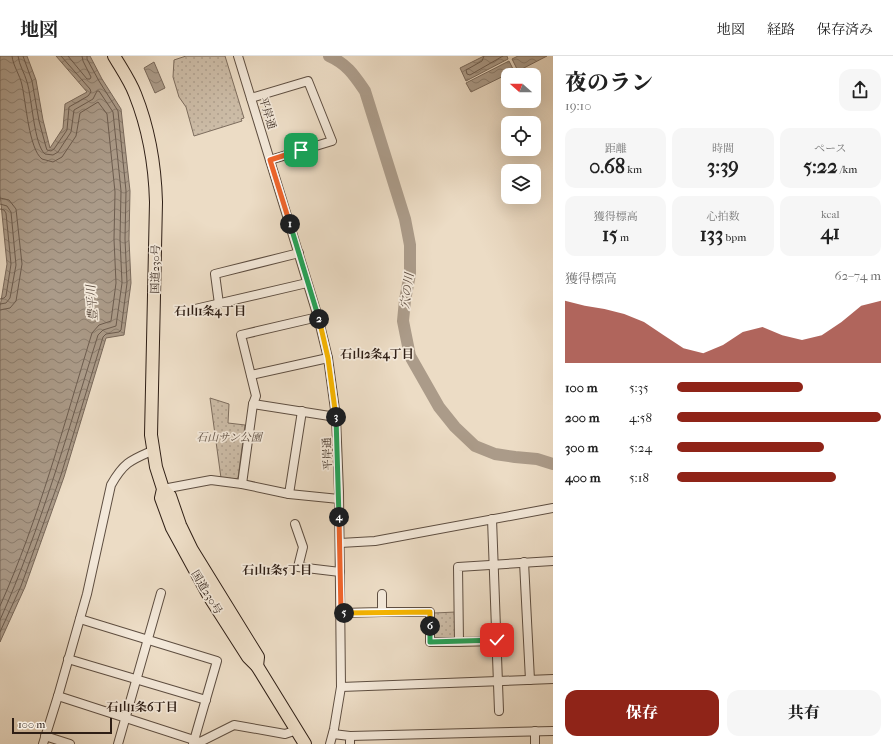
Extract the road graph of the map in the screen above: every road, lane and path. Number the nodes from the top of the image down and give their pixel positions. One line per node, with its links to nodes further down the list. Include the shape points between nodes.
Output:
1 (114, 56): 15 (highway, 国道230号, via 135,94 149,136 155,177 151,435)
2 (238, 56): 3 (street, 平岸通)
3 (251, 98): 4 (street, 平岸通); 4 (street, via 308,81 332,141)
4 (270, 160): 5 (street, 平岸通)
5 (299, 253): 6 (street, 平岸通); 7 (street, via 215,274)
6 (307, 283): 7 (street); 9 (street, 平岸通)
7 (219, 304): 8 (street)
8 (195, 309)
9 (318, 317): 10 (street, 平岸通); 11 (street, via 241,335)
10 (328, 358): 11 (street); 14 (street, 平岸通)
11 (251, 375): 12 (street, via 256,396)
12 (253, 404): 13 (street); 16 (street)
13 (302, 411): 14 (street); 18 (street)
14 (336, 417): 19 (street, 平岸通)
15 (154, 450): 17 (highway, 国道230号); 32 (street, via 125,464 111,485)
16 (242, 484): 17 (street, via 211,480); 18 (street)
17 (163, 489): 46 (highway, 国道230号, via 162,498 172,528 186,556 244,651 257,666)
18 (289, 494): 19 (street)
19 (339, 500): 23 (street, 平岸通)
20 (553, 508): 21 (street)
21 (492, 519): 23 (street, via 375,541); 26 (street)
22 (295, 524): 27 (street, via 303,547 298,567)
23 (340, 543): 27 (street, 平岸通)
24 (553, 561): 25 (street)
25 (524, 562): 26 (street); 40 (street)
26 (494, 564): 34 (street); 35 (street, via 458,567)
27 (340, 572): 31 (street, 平岸通)
28 (161, 593): 33 (street)
29 (382, 594): 30 (street)
30 (382, 612): 31 (street); 35 (street, via 430,612 430,642)
31 (341, 613): 41 (street, 平岸通)
32 (80, 619): 33 (street); 36 (street)
33 (148, 639): 38 (street); 43 (street, via 217,661)
34 (497, 640): 35 (street); 39 (street)
35 (459, 642)
36 (68, 659): 38 (street); 42 (street)
37 (553, 679): 40 (street)
38 (136, 680): 43 (street); 45 (street)
39 (498, 680): 40 (street); 41 (street); 44 (street)
40 (530, 680)
41 (341, 687): 49 (street, 平岸通)
42 (58, 696): 45 (street); 50 (street)
43 (206, 700): 52 (street)
44 (499, 711)
45 (126, 719): 52 (street); 54 (street)
46 (297, 730): 52 (street, via 285,734 234,725 200,742); 55 (highway, 国道230号)
47 (535, 731): 48 (street); 51 (street); 57 (street)
48 (553, 731)
49 (333, 734): 51 (street); 56 (street, 平岸通)
50 (44, 740): 53 (street)
51 (350, 740)
52 (193, 742)
53 (70, 744)
54 (118, 744)
55 (305, 744)
56 (330, 744)
57 (535, 744)

